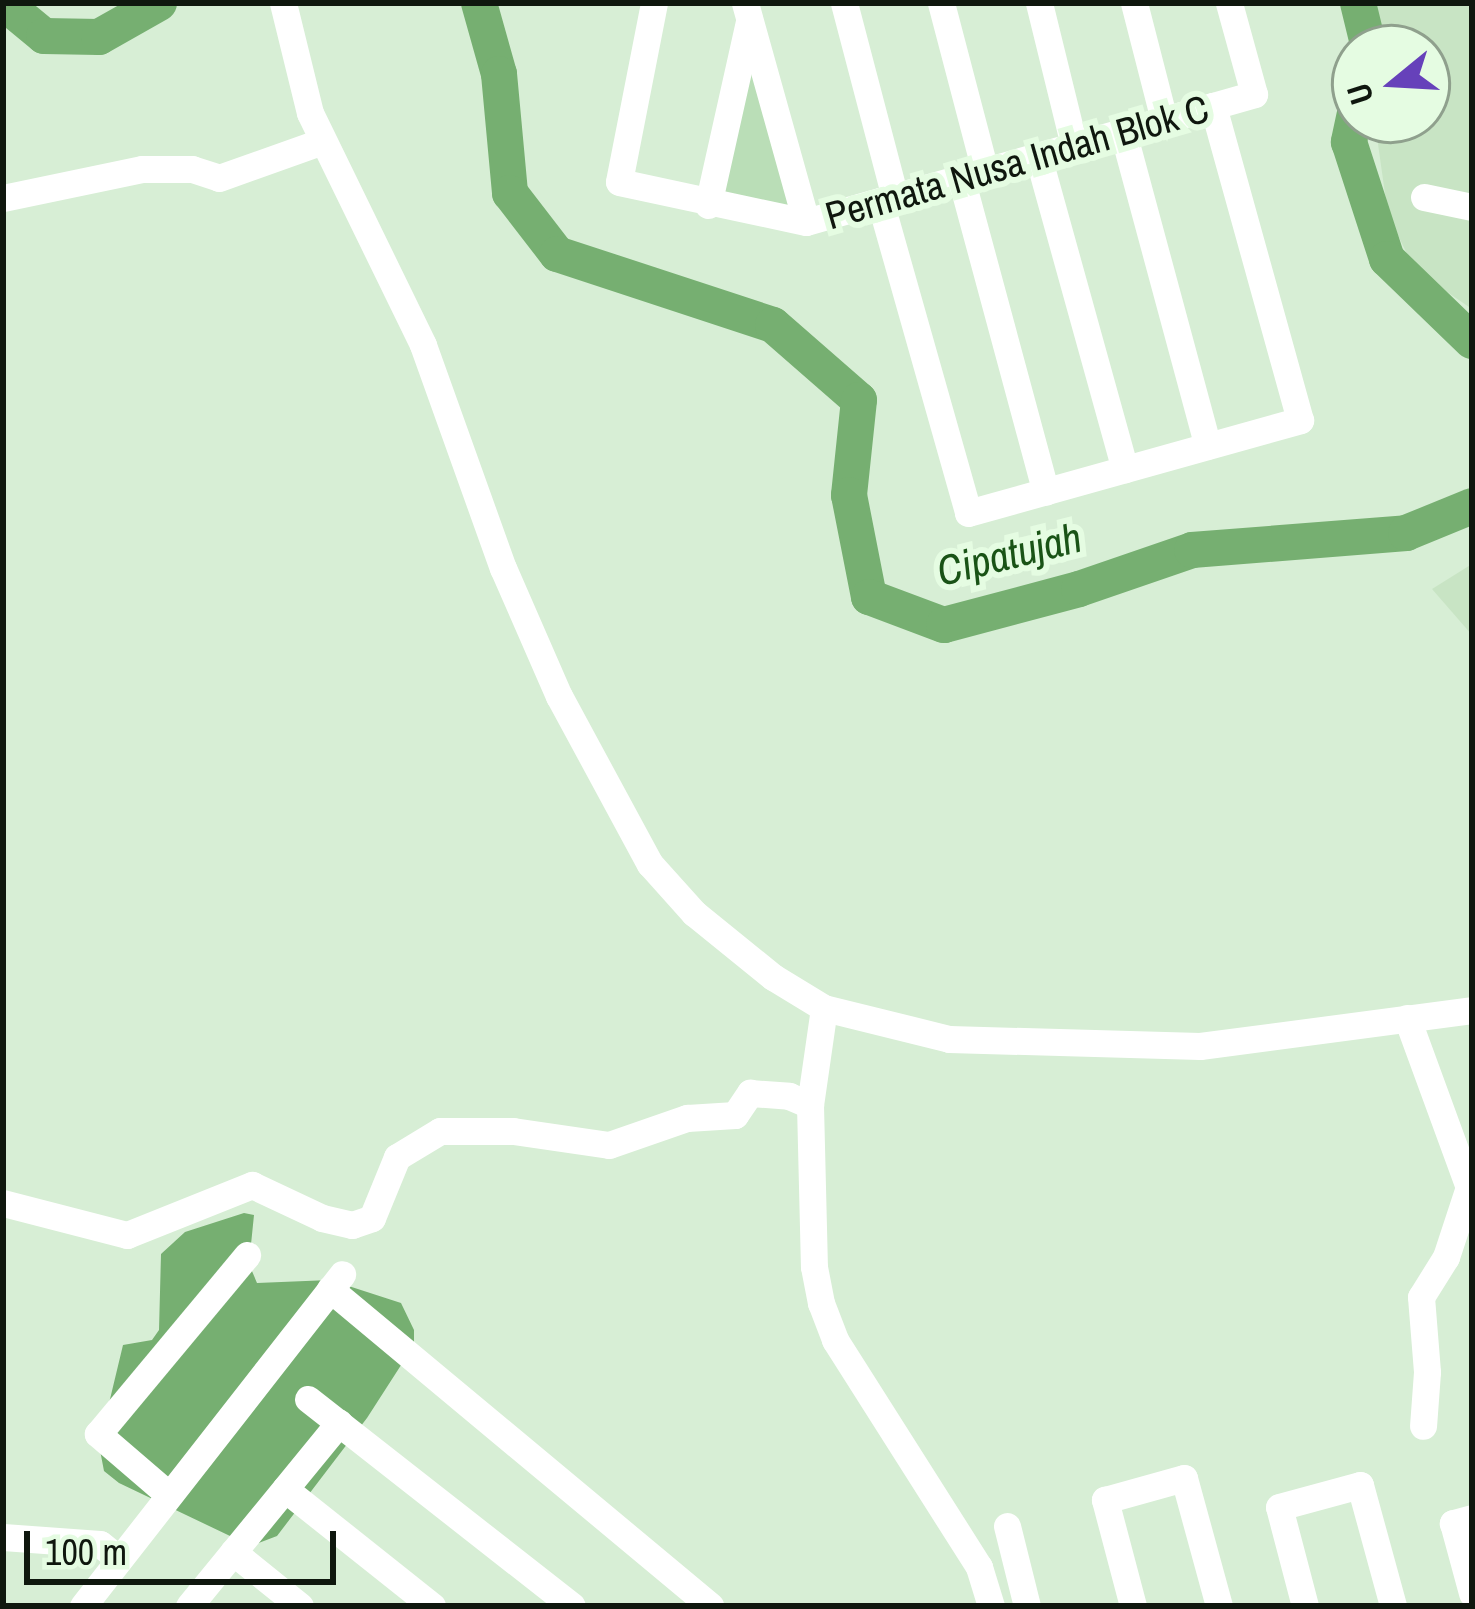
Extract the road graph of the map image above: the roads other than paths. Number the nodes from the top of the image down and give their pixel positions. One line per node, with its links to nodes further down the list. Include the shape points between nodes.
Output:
1 (283, 3): 12 (street)
2 (654, 3): 19 (street, Permata Nusa Indah Blok C, via 619,182)
3 (844, 3): 18 (street)
4 (941, 3): 15 (street)
5 (1039, 3): 13 (street)
6 (1133, 3): 10 (street)
7 (1229, 3): 9 (street, Permata Nusa Indah Blok C, via 1254,94)
8 (747, 11): 19 (street); 21 (street)
9 (1213, 106): 10 (street, Permata Nusa Indah Blok C); 22 (street, via 1300,420)
10 (1164, 119): 11 (street, Permata Nusa Indah Blok C)
11 (1123, 131): 13 (street, Permata Nusa Indah Blok C); 22 (street)
12 (323, 141): 17 (street, via 219,178 193,169 142,170); 25 (street, via 423,346 559,697 650,864 694,913)
13 (1074, 145): 14 (street, Permata Nusa Indah Blok C)
14 (1038, 156): 15 (street, Permata Nusa Indah Blok C); 23 (street)
15 (973, 175): 18 (street, Permata Nusa Indah Blok C); 24 (street)
16 (1424, 197): 20 (street)
17 (3, 198)
18 (887, 199): 21 (street, Permata Nusa Indah Blok C); 24 (street, via 968,513)
19 (708, 205): 21 (street, Permata Nusa Indah Blok C)
20 (1472, 207)
21 (806, 222)
22 (1208, 446): 23 (street)
23 (1125, 469): 24 (street)
24 (1046, 492)
25 (824, 1008): 27 (street, via 949,1039 1138,1046 1200,1046); 28 (street)
26 (1472, 1010): 27 (street)
27 (1407, 1018): 33 (street, via 1469,1186 1446,1257 1421,1298)
28 (810, 1105): 29 (street, via 750,1093 735,1114 687,1118 609,1145 513,1131 440,1131 398,1157 372,1218 352,1225 253,1185 127,1235); 50 (street, via 821,1303 836,1340 979,1567)
29 (3, 1203)
30 (247, 1255): 36 (street, via 98,1434)
31 (308, 1399): 32 (street)
32 (339, 1423): 35 (street); 47 (street)
33 (1423, 1426)
34 (555, 1484): 36 (street, via 331,1288); 48 (street); 49 (street)
35 (285, 1489): 40 (street); 46 (street)
36 (169, 1495): 41 (street)
37 (1472, 1518): 42 (street, via 1453,1523)
38 (1007, 1526): 51 (street)
39 (3, 1537): 41 (street, via 100,1544)
40 (233, 1552): 44 (street); 45 (street)
41 (119, 1559): 43 (street)
42 (1472, 1592)
43 (82, 1606)
44 (189, 1606)
45 (300, 1606)
46 (432, 1606)
47 (572, 1606)
48 (693, 1606)
49 (710, 1606)
50 (991, 1606)
51 (1027, 1606)
52 (1133, 1606): 53 (street, via 1105,1500 1184,1478)
53 (1219, 1606)
54 (1306, 1606): 55 (street, via 1279,1507 1360,1485)
55 (1393, 1606)

